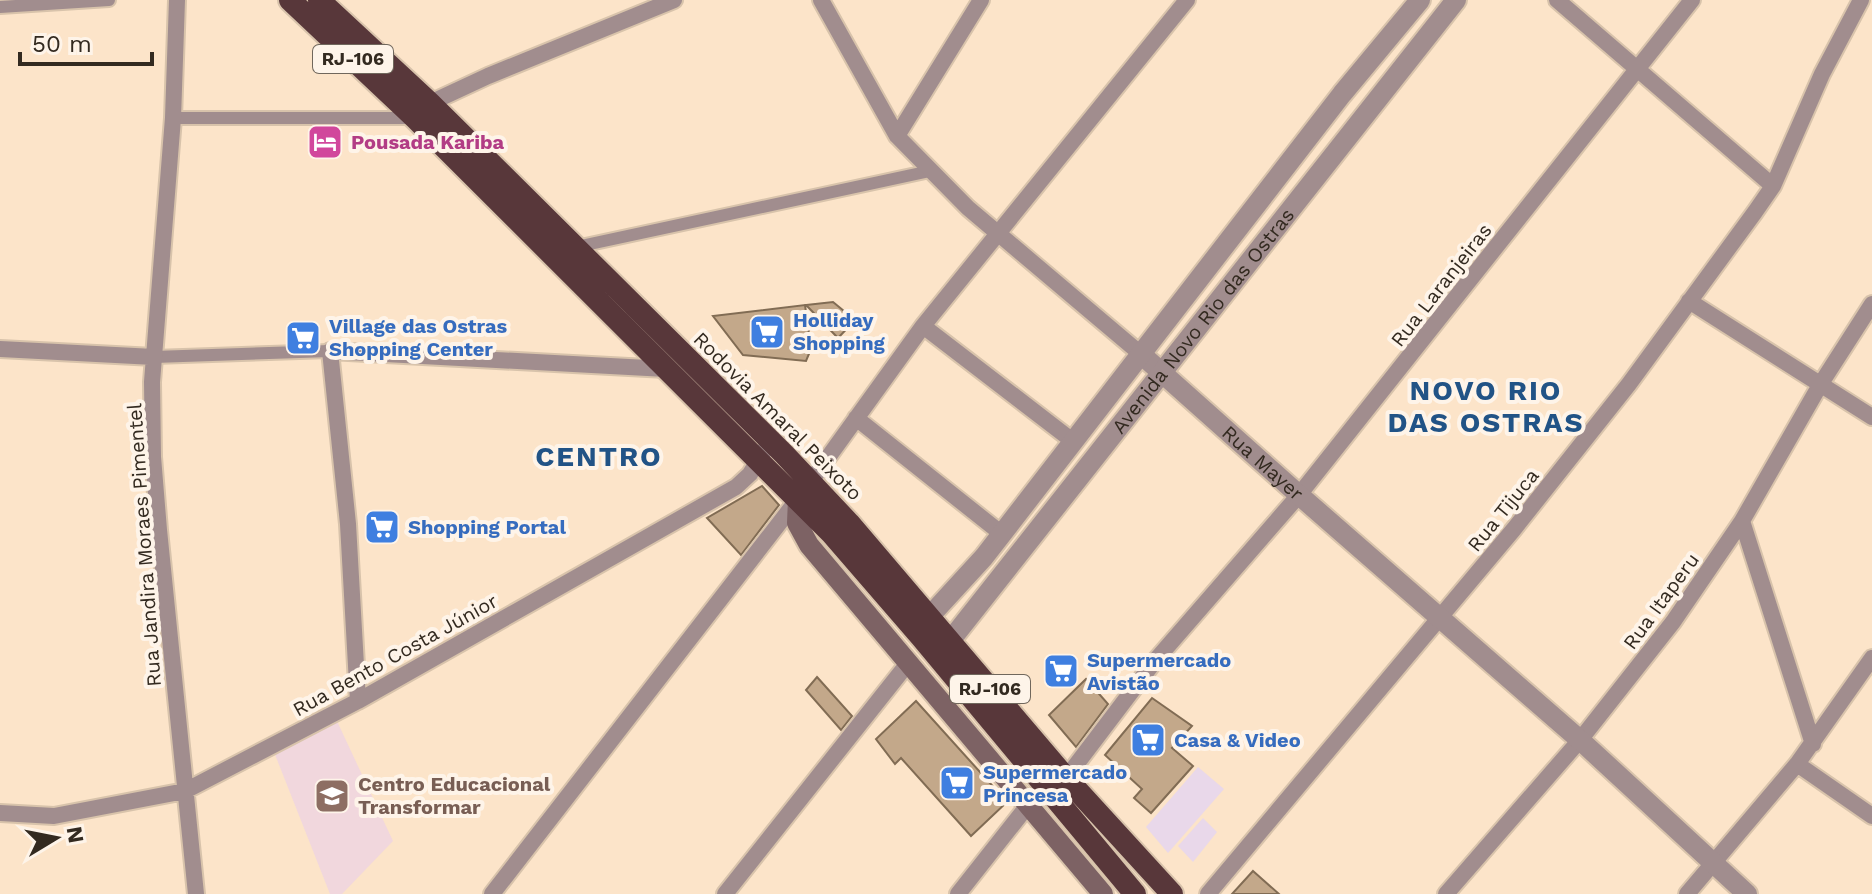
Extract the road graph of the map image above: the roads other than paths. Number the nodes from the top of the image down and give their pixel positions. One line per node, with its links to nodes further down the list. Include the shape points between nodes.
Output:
1 (109, 0): 14 (street)
2 (177, 0): 17 (street, Rua Jandira Moraes Pimentel)
3 (290, 0): 16 (highway, Rodovia Amaral Peixoto / RJ-106)
4 (319, 0): 16 (highway, Rodovia Amaral Peixoto / RJ-106)
5 (674, 0): 16 (street, via 488,76)
6 (821, 0): 18 (street, Rua Mayer)
7 (981, 0): 18 (street)
8 (1187, 0): 21 (street)
9 (1420, 0): 28 (street, Avenida Novo Rio das Ostras)
10 (1456, 0): 31 (street, Avenida Novo Rio das Ostras)
11 (1557, 0): 15 (street)
12 (1692, 0): 15 (street, Rua Laranjeiras)
13 (1861, 0): 20 (street, Rua Tijuca)
14 (0, 7)
15 (1638, 69): 20 (street); 39 (street, Rua Laranjeiras)
16 (423, 111): 17 (street); 22 (highway, Rodovia Amaral Peixoto / RJ-106); 30 (highway, Rodovia Amaral Peixoto / RJ-106)
17 (173, 118): 29 (street, Rua Jandira Moraes Pimentel)
18 (897, 136): 19 (street, Rua Mayer)
19 (930, 171): 21 (street, Rua Mayer); 22 (street)
20 (1773, 186): 23 (street, Rua Tijuca)
21 (1000, 232): 25 (street); 28 (street, Rua Mayer)
22 (576, 247): 35 (highway, Rodovia Amaral Peixoto / RJ-106)
23 (1689, 301): 32 (street); 43 (street, Rua Tijuca)
24 (1872, 304): 32 (street, Rua Itaperu)
25 (923, 326): 34 (street); 36 (street)
26 (0, 349): 29 (street)
27 (330, 351): 29 (street); 30 (street); 47 (street, via 348,524)
28 (1142, 355): 31 (street, Rua Mayer); 36 (street, Avenida Novo Rio das Ostras)
29 (154, 357): 52 (street, Rua Jandira Moraes Pimentel, via 154,472)
30 (666, 369): 37 (highway, Rodovia Amaral Peixoto / RJ-106)
31 (1163, 373): 39 (street, Rua Mayer); 44 (street, Avenida Novo Rio das Ostras)
32 (1820, 385): 33 (street); 40 (street, Rua Itaperu)
33 (1872, 417)
34 (856, 418): 38 (street); 41 (street)
35 (770, 441): 37 (street, Rua Bento Costa Júnior); 38 (highway, Rodovia Amaral Peixoto / RJ-106)
36 (1074, 442): 41 (street, Avenida Novo Rio das Ostras)
37 (757, 460): 38 (highway, Rodovia Amaral Peixoto / RJ-106); 47 (street, Rua Bento Costa Júnior, via 736,487)
38 (804, 490): 42 (highway, Rodovia Amaral Peixoto / RJ-106, via 849,523); 46 (main road, via 797,523 809,545); 58 (street); 62 (highway, Rodovia Amaral Peixoto / RJ-106)
39 (1299, 495): 43 (street, Rua Mayer); 51 (street, Rua Laranjeiras, via 1154,662)
40 (1742, 521): 48 (street, Rua Itaperu, via 1673,622); 49 (street)
41 (1002, 534): 42 (street, Avenida Novo Rio das Ostras)
42 (929, 617): 44 (highway, Rodovia Amaral Peixoto / RJ-106)
43 (1442, 618): 48 (street, Rua Mayer); 64 (street, Rua Tijuca)
44 (950, 641): 51 (highway, Rodovia Amaral Peixoto / RJ-106)
45 (1872, 658): 49 (street)
46 (909, 662): 53 (main road); 59 (street)
47 (358, 701): 52 (street, Rua Bento Costa Júnior)
48 (1580, 740): 56 (street, Rua Mayer); 65 (street, Rua Itaperu)
49 (1813, 744): 50 (street)
50 (1797, 764): 55 (street); 56 (street)
51 (1066, 778): 63 (highway, Rodovia Amaral Peixoto / RJ-106)
52 (185, 791): 54 (street, Rua Bento Costa Júnior, via 54,816); 57 (street, Rua Jandira Moraes Pimentel)
53 (1029, 804): 60 (street); 61 (main road)
54 (0, 813)
55 (1872, 816)
56 (1713, 863): 66 (street); 67 (street, Rua Mayer)
57 (196, 894)
58 (492, 894)
59 (725, 894)
60 (958, 894)
61 (1103, 894)
62 (1135, 894)
63 (1172, 894)
64 (1208, 894)
65 (1446, 894)
66 (1687, 894)
67 (1747, 894)

